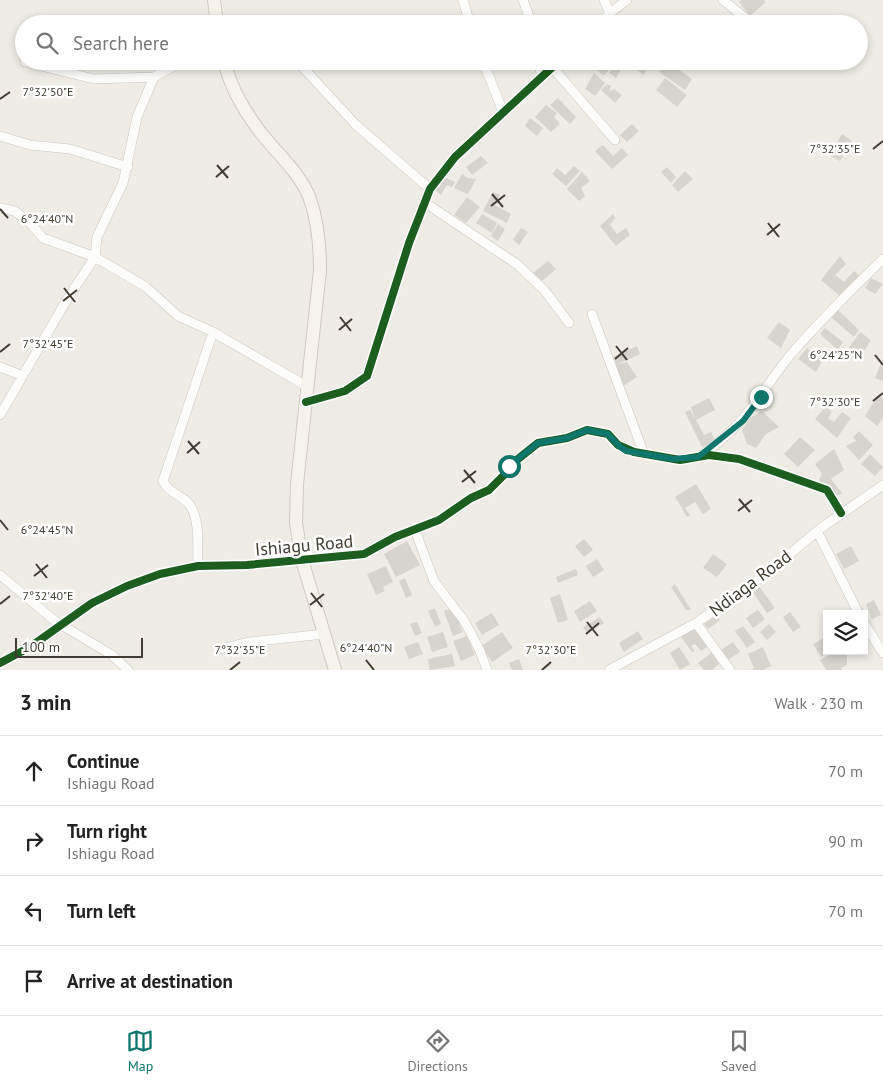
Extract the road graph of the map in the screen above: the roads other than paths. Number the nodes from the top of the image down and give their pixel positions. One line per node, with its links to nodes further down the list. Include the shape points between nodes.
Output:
1 (214, 0): 8 (main road)
2 (463, 0): 9 (street)
3 (523, 0): 10 (street)
4 (604, 0): 7 (street)
5 (627, 0): 7 (street)
6 (723, 0): 11 (street)
7 (610, 13)
8 (216, 15)
9 (467, 15)
10 (529, 15)
11 (742, 15)
12 (56, 70): 20 (street, via 94,80)
13 (166, 70): 20 (street)
14 (228, 70): 36 (main road, via 242,106 304,186 310,199 320,245 320,270)
15 (305, 70): 26 (street, via 356,125)
16 (486, 70): 22 (street)
17 (540, 70): 21 (street)
18 (550, 70): 21 (street)
19 (561, 70): 24 (street)
20 (154, 77): 25 (street, via 138,117)
21 (542, 77): 22 (street)
22 (503, 112): 26 (street, via 455,157)
23 (0, 136): 25 (street, via 30,145 70,149)
24 (615, 140)
25 (128, 167): 29 (street, via 96,237)
26 (430, 189): 27 (street)
27 (424, 202): 32 (street, via 498,250 530,276 555,302); 37 (street, via 367,376 345,391)
28 (0, 208): 29 (street, via 15,211 43,238)
29 (96, 257): 33 (street, via 146,287 178,316); 35 (street)
30 (883, 259): 40 (street, via 791,355 743,421)
31 (592, 314): 39 (street)
32 (569, 323)
33 (213, 332): 36 (street); 46 (street, via 163,481 192,510)
34 (0, 367): 35 (street)
35 (23, 376): 38 (street)
36 (308, 387): 37 (main road)
37 (306, 402): 45 (main road, via 296,504)
38 (0, 415)
39 (644, 454): 40 (street, Ishiagu Road, via 680,460); 43 (street, Ishiagu Road, via 626,451 608,434 587,430 567,438 538,443 509,466 489,490 471,498 440,520)
40 (698, 457): 42 (street, Ishiagu Road, via 739,458 802,480 827,490)
41 (883, 485): 42 (street, Ndiaga Road)
42 (841, 513): 44 (street, Ndiaga Road)
43 (415, 530): 45 (street, Ishiagu Road, via 364,554); 59 (street, via 434,581 465,622)
44 (817, 531): 48 (street); 49 (street, Ndiaga Road, via 761,578)
45 (302, 560): 46 (street, Ishiagu Road); 52 (main road)
46 (198, 566): 50 (street, Ishiagu Road, via 126,586 92,603)
47 (0, 575): 50 (street)
48 (857, 610)
49 (696, 623): 56 (street, Ndiaga Road); 61 (street)
50 (62, 625): 55 (street, Ishiagu Road); 57 (street, via 112,655)
51 (868, 630): 54 (street)
52 (324, 634): 53 (street); 58 (main road)
53 (220, 648)
54 (883, 652)
55 (0, 663)
56 (624, 667): 60 (street, Ndiaga Road)
57 (128, 670)
58 (335, 670)
59 (487, 670)
60 (609, 670)
61 (730, 670)

